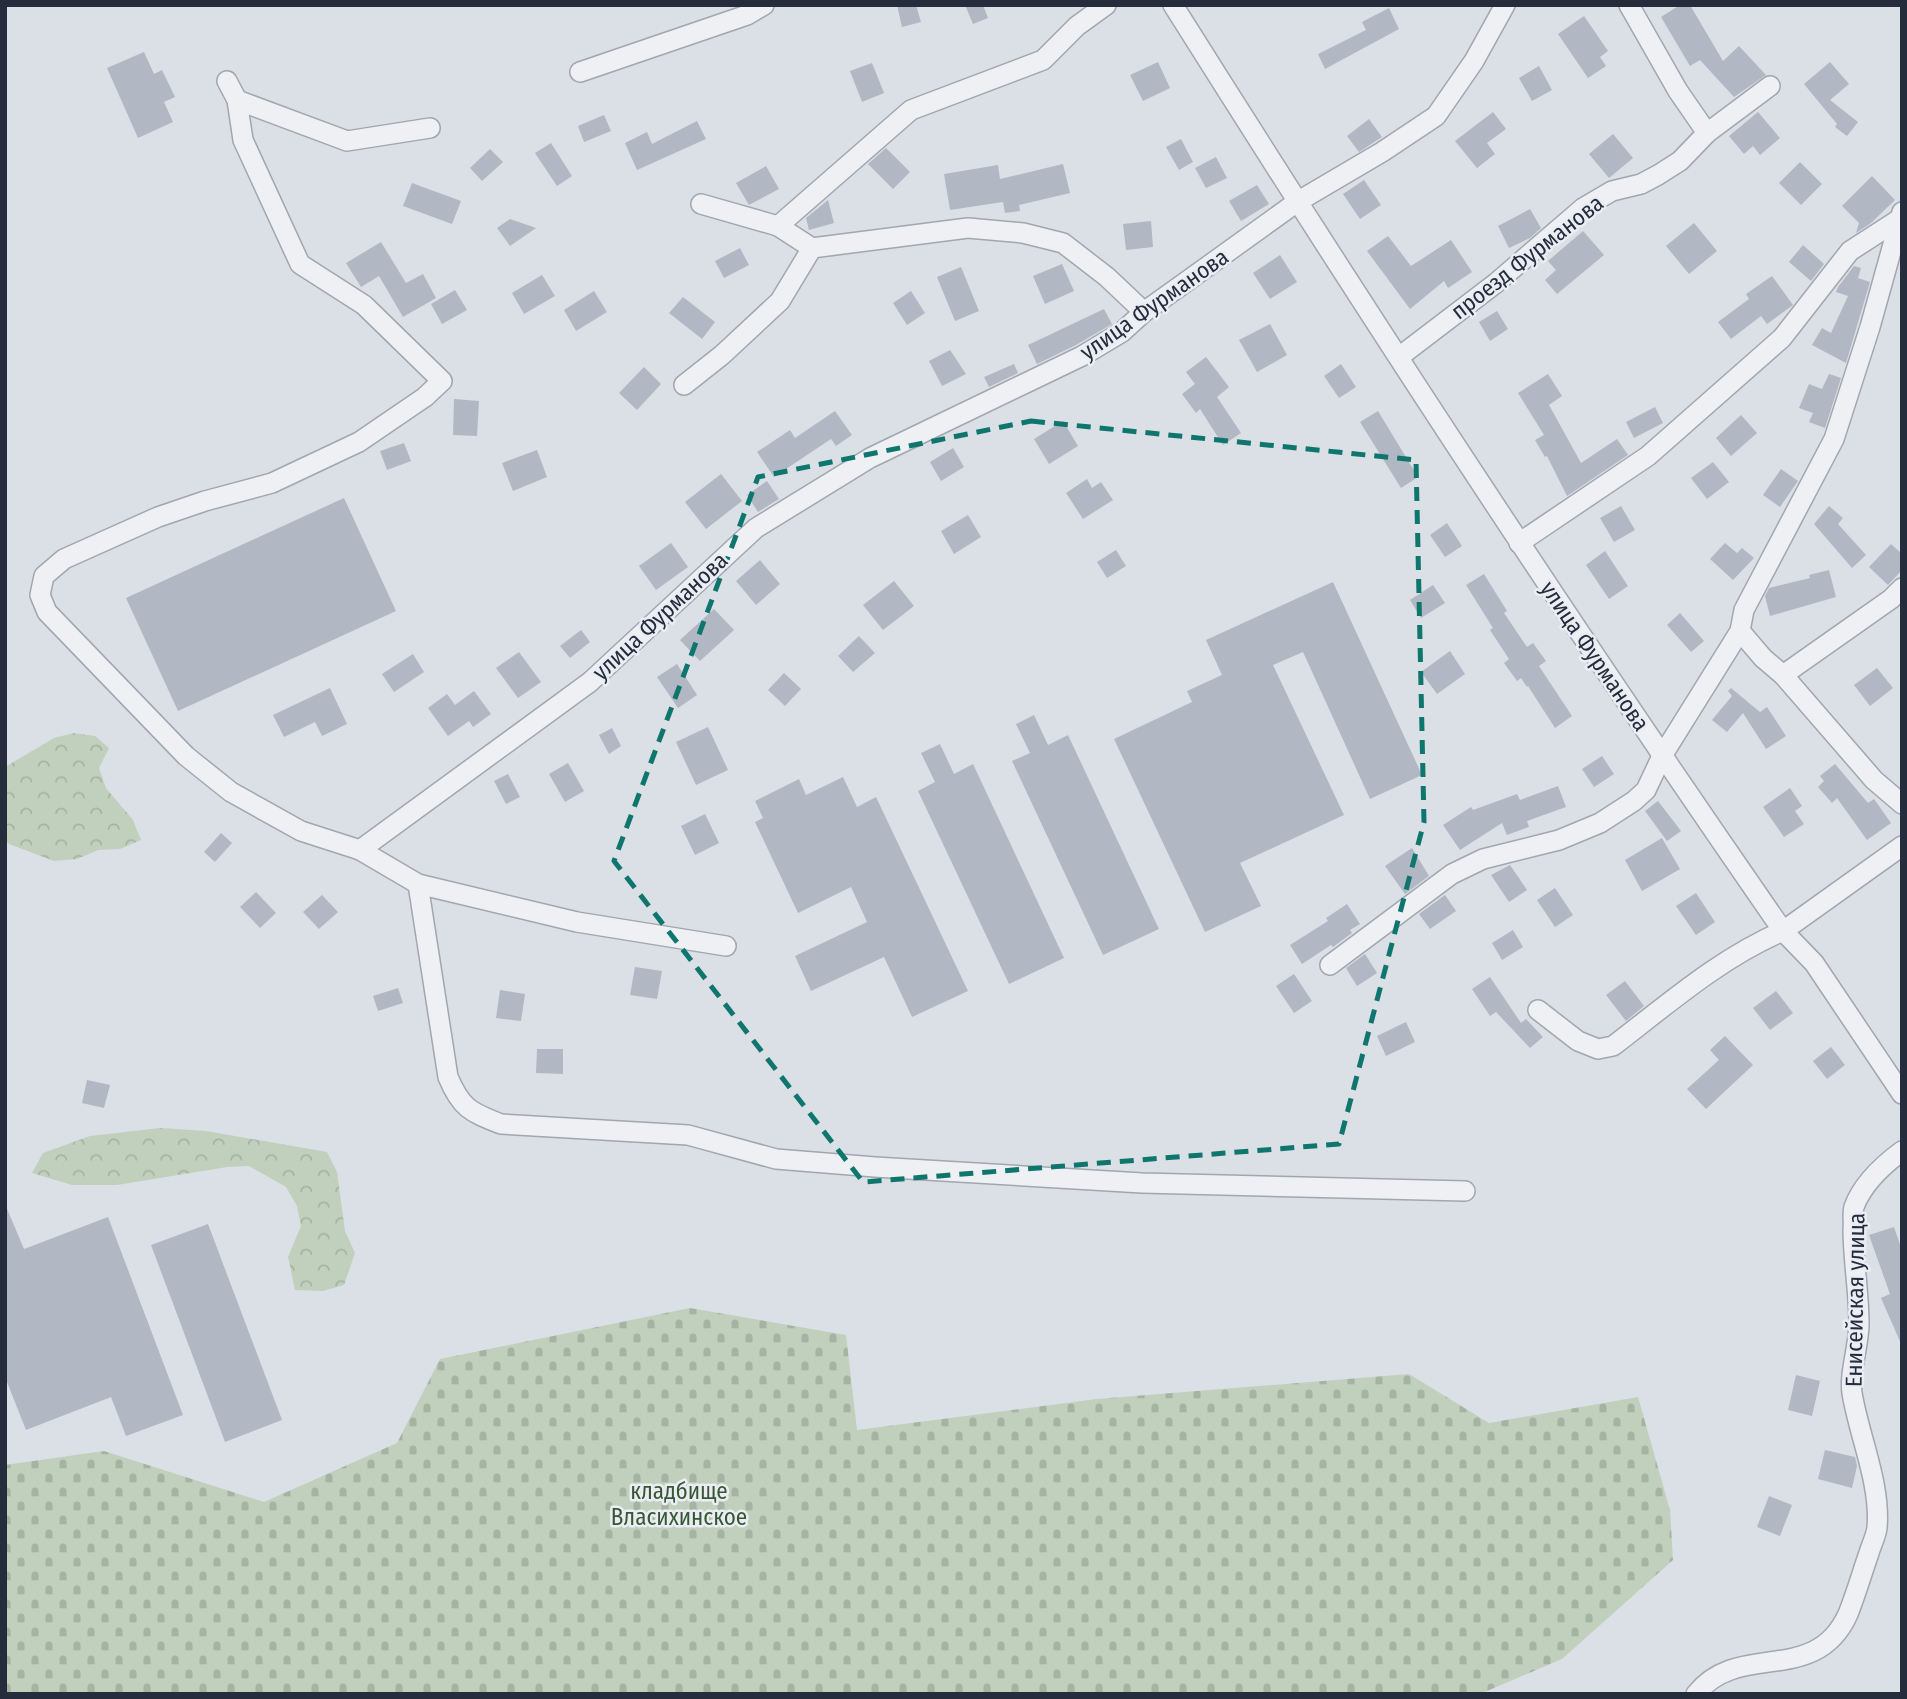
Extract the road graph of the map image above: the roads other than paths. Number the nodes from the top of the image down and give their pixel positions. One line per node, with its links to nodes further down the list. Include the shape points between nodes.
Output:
1 (764, 5): 6 (street, via 747,15)
2 (1106, 5): 15 (street, via 1043,60 912,110)
3 (1173, 5): 12 (street, улица Фурманова)
4 (1505, 5): 12 (street, via 1436,116)
5 (1629, 5): 11 (street)
6 (580, 72)
7 (228, 81): 9 (street)
8 (1770, 86): 11 (street, проезд Фурманова)
9 (237, 100): 10 (street, via 347,141); 27 (street, via 243,140 300,264 365,305 442,382 359,442 272,483 158,517 64,559 44,576 40,595 47,612 138,708 231,792 301,831)
10 (430, 128)
11 (1707, 133): 18 (street, проезд Фурманова, via 1680,161 1658,175 1612,191 1583,208 1496,283)
12 (1297, 202): 17 (street, улица Фурманова); 18 (street, улица Фурманова)
13 (701, 204): 15 (street)
14 (1900, 216): 20 (street, via 1850,251 1782,338 1648,456); 22 (street, via 1835,439 1744,610)
15 (778, 226): 16 (street)
16 (812, 248): 17 (street, via 968,228 1023,233 1063,243); 19 (street, via 780,301)
17 (1144, 312): 27 (street, улица Фурманова, via 1122,332 1082,356 870,458 756,528 590,682)
18 (1399, 357): 20 (street, улица Фурманова)
19 (684, 385)
20 (1518, 543): 24 (street, улица Фурманова)
21 (1902, 588): 23 (street)
22 (1740, 631): 23 (street); 24 (street)
23 (1783, 675): 25 (street, via 1874,780)
24 (1662, 756): 29 (street, улица Фурманова); 31 (street, via 1646,790 1634,801 1559,840 1483,859 1452,874)
25 (1902, 804)
26 (1902, 846): 29 (street)
27 (360, 850): 28 (street)
28 (418, 884): 30 (street, via 577,922); 35 (street, via 448,1077 463,1105 500,1124 688,1135 776,1159 875,1167 1142,1183)
29 (1783, 931): 32 (street, via 1717,966 1614,1046 1598,1049 1577,1041); 33 (street, улица Фурманова, via 1814,963)
30 (726, 946)
31 (1330, 965)
32 (1538, 1010)
33 (1902, 1094)
34 (1902, 1151): 36 (street, Енисейская улица, via 1871,1180 1854,1208 1859,1324 1851,1389 1873,1485 1877,1529 1847,1616 1828,1643 1812,1653 1718,1674)
35 (1465, 1191)
36 (1696, 1694)

